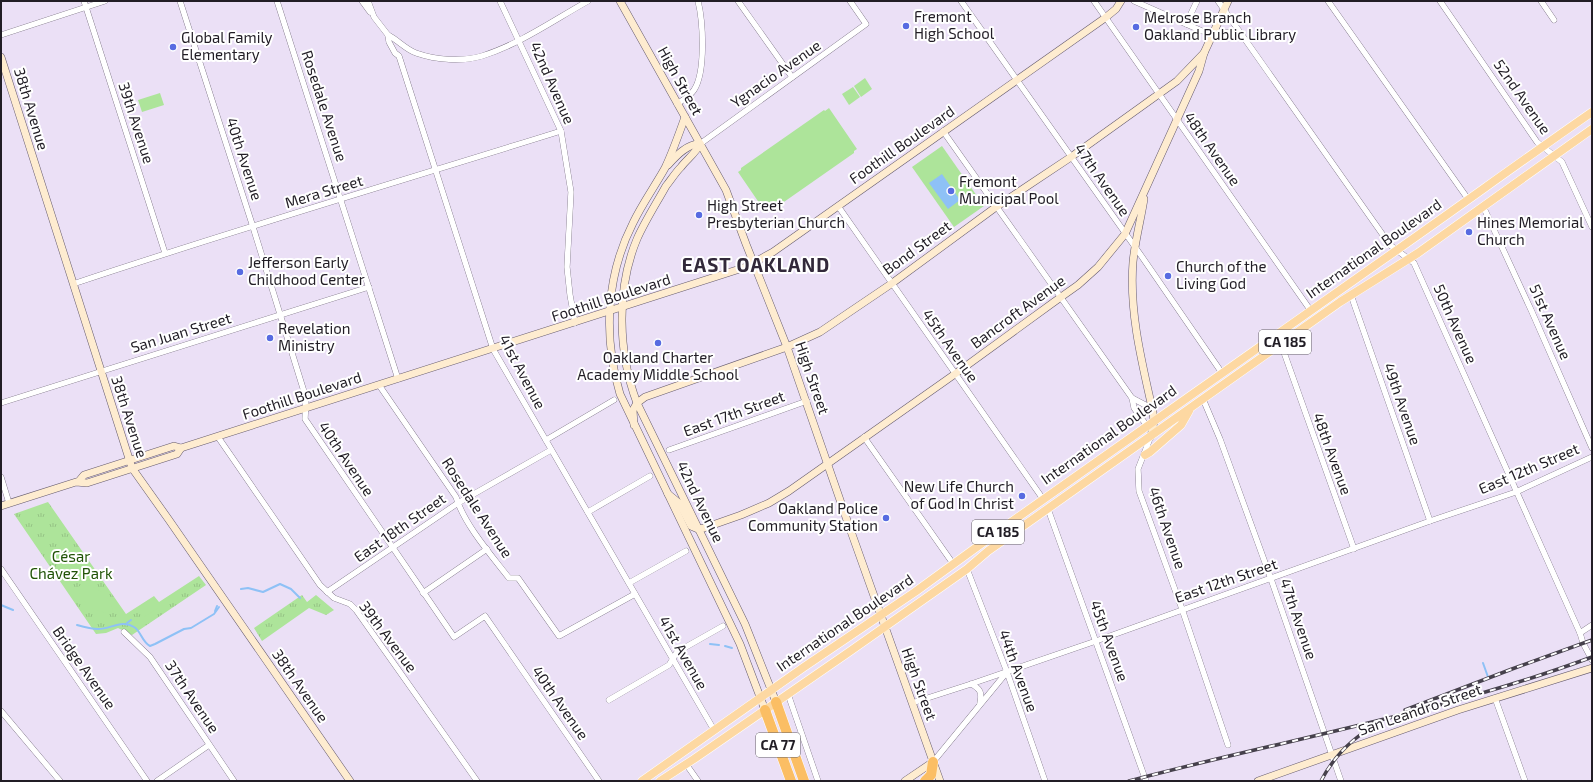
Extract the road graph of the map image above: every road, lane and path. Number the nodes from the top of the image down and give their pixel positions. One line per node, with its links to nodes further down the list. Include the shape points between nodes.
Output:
1 (84, 1): 24 (street, 39th Avenue)
2 (105, 1): 24 (street)
3 (180, 1): 61 (street, 40th Avenue)
4 (277, 1): 56 (street, Rosedale Avenue)
5 (362, 1): 26 (street)
6 (368, 1): 26 (street, 41st Avenue)
7 (500, 1): 34 (street, 42nd Avenue)
8 (588, 1): 34 (street)
9 (620, 1): 42 (main road, High Street)
10 (705, 1): 23 (street)
11 (738, 1): 39 (street)
12 (850, 1): 39 (street, Ygnacio Avenue, via 866,24)
13 (961, 1): 40 (street, 47th Avenue)
14 (1094, 1): 27 (street, 48th Avenue)
15 (1120, 1): 27 (main road, Foothill Boulevard, via 1116,9)
16 (1134, 1): 29 (street)
17 (1197, 1): 29 (street)
18 (1218, 1): 25 (street, 50th Avenue)
19 (1228, 1): 25 (main road, Bancroft Avenue)
20 (1328, 1): 57 (street)
21 (1440, 1): 50 (street, 52nd Avenue, via 1537,142)
22 (1541, 1): 28 (street)
23 (699, 3): 42 (street, via 702,55 699,76 694,90)
24 (86, 7): 33 (street); 66 (street, 39th Avenue)
25 (1224, 9): 30 (main road, Bancroft Avenue); 31 (street, 50th Avenue)
26 (374, 17): 32 (street, 41st Avenue)
27 (1105, 18): 40 (main road, Foothill Boulevard); 41 (street, 48th Avenue)
28 (1554, 20)
29 (1186, 24): 30 (street, via 1202,31)
30 (1214, 32): 31 (street); 36 (main road, Bancroft Avenue)
31 (1241, 33): 65 (street, 50th Avenue, via 1390,245)
32 (388, 34): 35 (street); 37 (street, 41st Avenue, via 389,42)
33 (1, 35)
34 (519, 40): 35 (street, via 481,56 459,59 435,58); 47 (street, 42nd Avenue)
35 (409, 50): 37 (street)
36 (1204, 53): 41 (main road, Bond Street, via 1177,81); 45 (main road, Bancroft Avenue, via 1199,71)
37 (399, 56): 53 (street, 41st Avenue)
38 (1, 57): 69 (main road, 38th Avenue)
39 (792, 77): 49 (street, Ygnacio Avenue)
40 (1017, 80): 48 (main road, Foothill Boulevard); 52 (street, 47th Avenue)
41 (1159, 94): 45 (street, 48th Avenue); 52 (main road, Bond Street)
42 (677, 104): 44 (main road, High Street)
43 (1592, 112): 50 (main road, International Boulevard / CA 185)
44 (685, 117): 49 (main road, High Street); 54 (main road)
45 (1177, 120): 55 (main road, Bancroft Avenue); 75 (street, 48th Avenue)
46 (1592, 129): 51 (main road, International Boulevard / CA 185)
47 (560, 131): 53 (street, Mera Street); 78 (street, 42nd Avenue, via 571,192 568,267)
48 (944, 131): 58 (main road, Foothill Boulevard); 60 (street)
49 (700, 144): 54 (main road, via 690,146 682,152); 68 (main road, High Street, via 726,190); 74 (main road, 42nd Avenue, via 674,175 642,227 628,265)
50 (1543, 146): 51 (street, 52nd Avenue); 57 (main road, International Boulevard / CA 185)
51 (1554, 156): 59 (main road, International Boulevard / CA 185); 62 (street, 52nd Avenue, via 1562,162)
52 (1071, 157): 60 (main road, Bond Street); 63 (street, 47th Avenue)
53 (435, 170): 56 (street, Mera Street); 81 (street, 41st Avenue)
54 (658, 180): 76 (main road, 42nd Avenue, via 633,222 622,250 614,276)
55 (1146, 187): 63 (main road, Bancroft Avenue); 64 (main road, 46th Avenue)
56 (341, 199): 61 (street, Mera Street); 71 (street, Rosedale Avenue)
57 (1468, 199): 65 (main road, International Boulevard / CA 185, via 1445,218)
58 (838, 206): 68 (main road, Foothill Boulevard); 70 (street, 45th Avenue)
59 (1483, 206): 67 (main road, International Boulevard / CA 185); 103 (street, 51st Avenue)
60 (996, 207): 70 (main road, Bond Street); 73 (street)
61 (253, 227): 66 (street, Mera Street); 77 (street, 40th Avenue)
62 (1592, 227)
63 (1125, 234): 64 (street, 47th Avenue); 73 (main road, Bancroft Avenue, via 1098,267)
64 (1135, 248): 83 (street, 47th Avenue); 94 (main road, 46th Avenue, via 1133,281 1136,323)
65 (1397, 250): 67 (street, 50th Avenue); 75 (main road, International Boulevard / CA 185)
66 (165, 253): 69 (street, Mera Street)
67 (1408, 258): 72 (main road, International Boulevard / CA 185); 114 (street, 50th Avenue, via 1417,268)
68 (754, 264): 74 (main road, Foothill Boulevard); 80 (main road, High Street)
69 (73, 284): 82 (main road, 38th Avenue)
70 (891, 284): 80 (main road, Bond Street, via 820,332); 84 (street, 45th Avenue)
71 (368, 287): 77 (street, San Juan Street); 85 (street, Rosedale Avenue)
72 (1351, 295): 79 (main road, International Boulevard / CA 185); 122 (street, 49th Avenue)
73 (1061, 297): 84 (main road, Bancroft Avenue); 87 (street)
74 (623, 307): 76 (main road, Foothill Boulevard); 92 (main road, 42nd Avenue, via 625,364)
75 (1311, 310): 83 (main road, International Boulevard / CA 185)
76 (610, 311): 78 (main road, Foothill Boulevard); 97 (main road, 42nd Avenue, via 612,362 620,394)
77 (280, 315): 82 (street, San Juan Street); 93 (street, 40th Avenue, via 306,398)
78 (575, 322): 81 (main road, Foothill Boulevard)
79 (1280, 344): 88 (main road, International Boulevard / CA 185); 126 (street, 48th Avenue)
80 (787, 347): 90 (main road, High Street); 92 (main road, Bond Street, via 650,396)
81 (493, 349): 85 (main road, Foothill Boulevard); 101 (street, 41st Avenue)
82 (100, 371): 91 (street, San Juan Street); 108 (main road, 38th Avenue)
83 (1222, 373): 96 (main road, International Boulevard / CA 185)
84 (955, 374): 100 (main road, Bancroft Avenue); 116 (street, 45th Avenue)
85 (398, 379): 86 (main road, Foothill Boulevard)
86 (380, 385): 93 (main road, Foothill Boulevard); 118 (street, Rosedale Avenue)
87 (1132, 398): 94 (street); 96 (street, via 1134,408)
88 (1203, 399): 95 (main road, International Boulevard / CA 185); 131 (street, 47th Avenue)
89 (614, 400): 101 (street)
90 (807, 401): 105 (street, East 17th Street); 109 (main road, High Street)
91 (1, 403)
92 (637, 403): 97 (main road, via 632,410); 123 (main road, 42nd Avenue)
93 (305, 408): 99 (main road, Foothill Boulevard); 124 (street, 40th Avenue, via 305,419)
94 (1152, 409): 96 (main road, 46th Avenue)
95 (1189, 409): 98 (main road, International Boulevard / CA 185); 106 (main road, via 1181,425)
96 (1150, 424): 98 (main road, 46th Avenue); 116 (main road, International Boulevard / CA 185)
97 (634, 425): 115 (main road, 42nd Avenue)
98 (1150, 436): 106 (street, 46th Avenue); 120 (main road, International Boulevard / CA 185)
99 (218, 437): 102 (main road, Foothill Boulevard); 133 (street, 39th Avenue, via 320,585)
100 (864, 437): 109 (main road, Bancroft Avenue); 128 (street)
101 (546, 440): 104 (street, 41st Avenue)
102 (181, 448): 108 (main road, Foothill Boulevard, via 174,446); 110 (main road, Foothill Boulevard, via 177,454)
103 (1592, 448)
104 (551, 450): 118 (street, East 18th Street); 121 (street, 41st Avenue)
105 (669, 450)
106 (1145, 455): 136 (street, 46th Avenue, via 1138,469 1139,491)
107 (1592, 457): 114 (street, East 12th Street)
108 (128, 460): 110 (main road, 38th Avenue); 113 (main road, Foothill Boulevard, via 84,475)
109 (827, 464): 123 (main road, Bancroft Avenue, via 770,503); 137 (main road, High Street)
110 (132, 468): 113 (main road, Foothill Boulevard, via 87,483); 169 (main road, 38th Avenue)
111 (650, 476): 121 (street)
112 (1, 477): 117 (street)
113 (79, 481): 117 (main road, Foothill Boulevard)
114 (1516, 492): 122 (street, East 12th Street); 142 (street, 50th Avenue)
115 (668, 494): 123 (main road, via 679,504 691,526); 151 (main road, 42nd Avenue, via 740,644)
116 (1043, 499): 128 (main road, International Boulevard / CA 185)
117 (9, 503): 119 (main road, Foothill Boulevard)
118 (458, 503): 124 (street, East 18th Street); 125 (street, Rosedale Avenue)
119 (1, 506)
120 (1048, 509): 130 (main road, International Boulevard / CA 185); 143 (street, 45th Avenue)
121 (588, 512): 132 (street, 41st Avenue)
122 (1430, 521): 126 (street, East 12th Street)
123 (698, 529): 149 (main road, 42nd Avenue, via 752,639)
124 (392, 548): 133 (street, East 18th Street); 134 (street, 40th Avenue)
125 (487, 549): 134 (street); 135 (street, Rosedale Avenue, via 509,578 518,578 559,636)
126 (1354, 550): 131 (street, East 12th Street)
127 (686, 551): 132 (street)
128 (954, 565): 137 (main road, International Boulevard / CA 185)
129 (1, 569): 166 (street, Bridge Avenue)
130 (966, 569): 140 (main road, International Boulevard / CA 185); 147 (street, 44th Avenue)
131 (1271, 579): 136 (street, East 12th Street); 162 (street, 47th Avenue)
132 (629, 583): 135 (street, 41st Avenue)
133 (328, 592): 170 (street, 39th Avenue, via 356,610)
134 (423, 593): 171 (street, 40th Avenue, via 454,637 485,616)
135 (635, 594): 144 (street, 41st Avenue)
136 (1182, 609): 143 (street, East 12th Street); 161 (street, 46th Avenue)
137 (880, 614): 140 (main road, High Street); 149 (main road, International Boulevard / CA 185)
138 (1592, 625): 142 (street)
139 (723, 626): 144 (street, via 677,652)
140 (884, 626): 150 (main road, International Boulevard / CA 185); 155 (main road, High Street)
141 (124, 632): 160 (street, 37th Avenue, via 150,657)
142 (1580, 634): 145 (street, 50th Avenue)
143 (1096, 641): 147 (street, East 12th Street); 182 (street, 45th Avenue)
144 (673, 659): 153 (street, via 670,665); 159 (street, 41st Avenue)
145 (1592, 660)
146 (1592, 668): 152 (main road, San Leandro Street)
147 (1007, 672): 148 (street, East 12th Street); 156 (street); 181 (street, 44th Avenue)
148 (971, 684): 155 (street, East 12th Street); 156 (street, via 979,688 982,694)
149 (772, 690): 151 (main road, International Boulevard / CA 185); 154 (main road, 42nd Avenue)
150 (788, 694): 154 (main road, International Boulevard / CA 185); 177 (street)
151 (761, 698): 157 (main road, CA 77); 159 (main road, International Boulevard)
152 (1495, 698): 162 (main road, San Leandro Street); 185 (street)
153 (610, 700)
154 (776, 702): 157 (main road, International Boulevard); 176 (highway, CA 77)
155 (912, 703): 163 (main road, High Street)
156 (980, 705): 163 (street)
157 (765, 710): 164 (main road, International Boulevard); 175 (highway, CA 77)
158 (1, 711): 165 (street)
159 (714, 730): 172 (main road, International Boulevard)
160 (210, 745): 167 (street); 168 (street, 37th Avenue)
161 (1228, 745)
162 (1332, 755): 183 (main road, San Leandro Street); 184 (street, 47th Avenue)
163 (933, 762): 178 (main road); 179 (highway, via 931,775); 180 (main road, High Street)
164 (686, 764): 173 (main road, International Boulevard); 174 (street)
165 (60, 781)
166 (147, 781)
167 (157, 781)
168 (234, 781)
169 (350, 781)
170 (477, 781)
171 (599, 781)
172 (642, 781)
173 (660, 781)
174 (698, 781)
175 (791, 781)
176 (804, 781)
177 (818, 781)
178 (905, 781)
179 (925, 781)
180 (940, 781)
181 (1044, 781)
182 (1146, 781)
183 (1258, 781)
184 (1341, 781)
185 (1525, 781)

